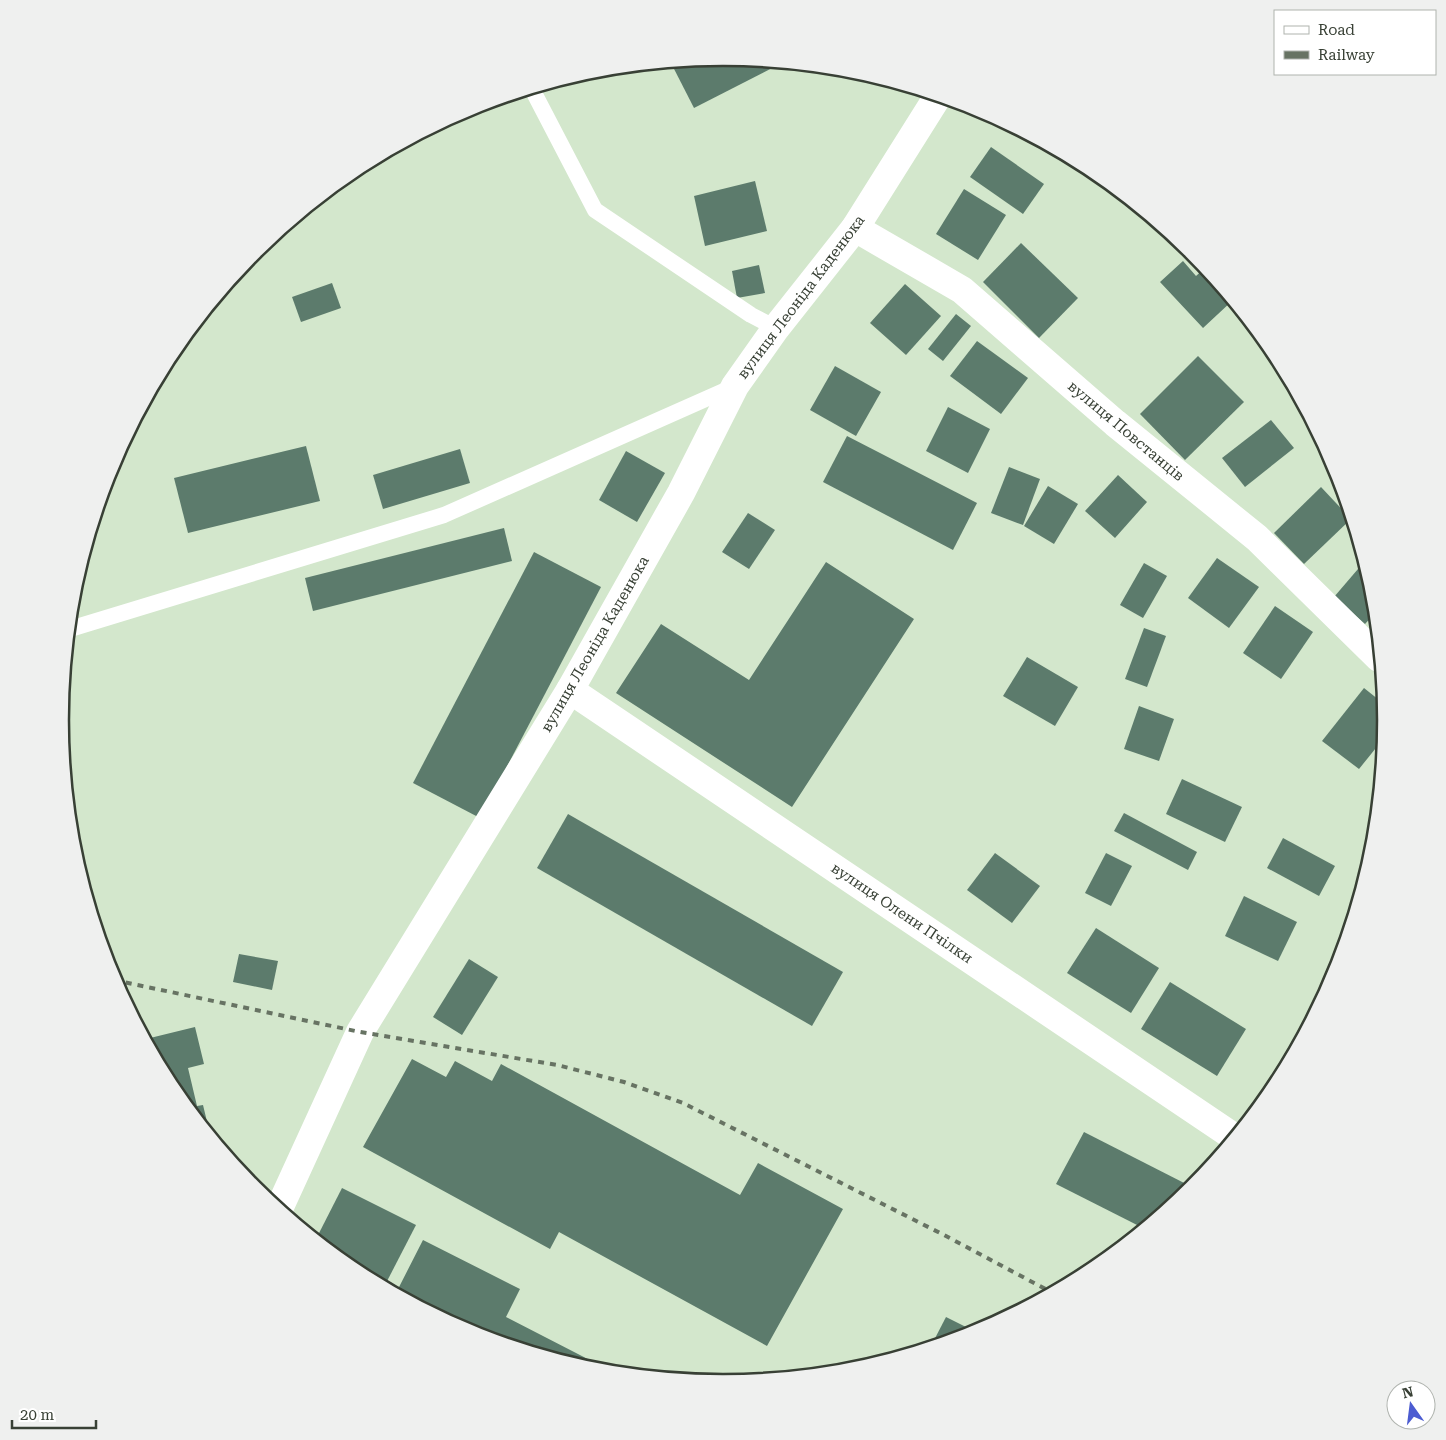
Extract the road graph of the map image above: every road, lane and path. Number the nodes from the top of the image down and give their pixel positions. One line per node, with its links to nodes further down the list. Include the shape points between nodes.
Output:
1 (535, 95): 4 (lane, via 595,210 751,315)
2 (934, 102): 3 (street, вулиця Леоніда Каденюка)
3 (854, 228): 4 (street, вулиця Леоніда Каденюка); 7 (street, вулиця Повстанців, via 962,290 1115,423 1257,538)
4 (776, 328): 5 (street, вулиця Леоніда Каденюка)
5 (735, 386): 6 (lane, via 444,515); 8 (street, вулиця Леоніда Каденюка, via 681,493)
6 (76, 626)
7 (1373, 652)
8 (570, 690): 9 (street, вулиця Олени Пчілки); 10 (street, вулиця Леоніда Каденюка, via 360,1032)
9 (1230, 1133)
10 (282, 1202)

